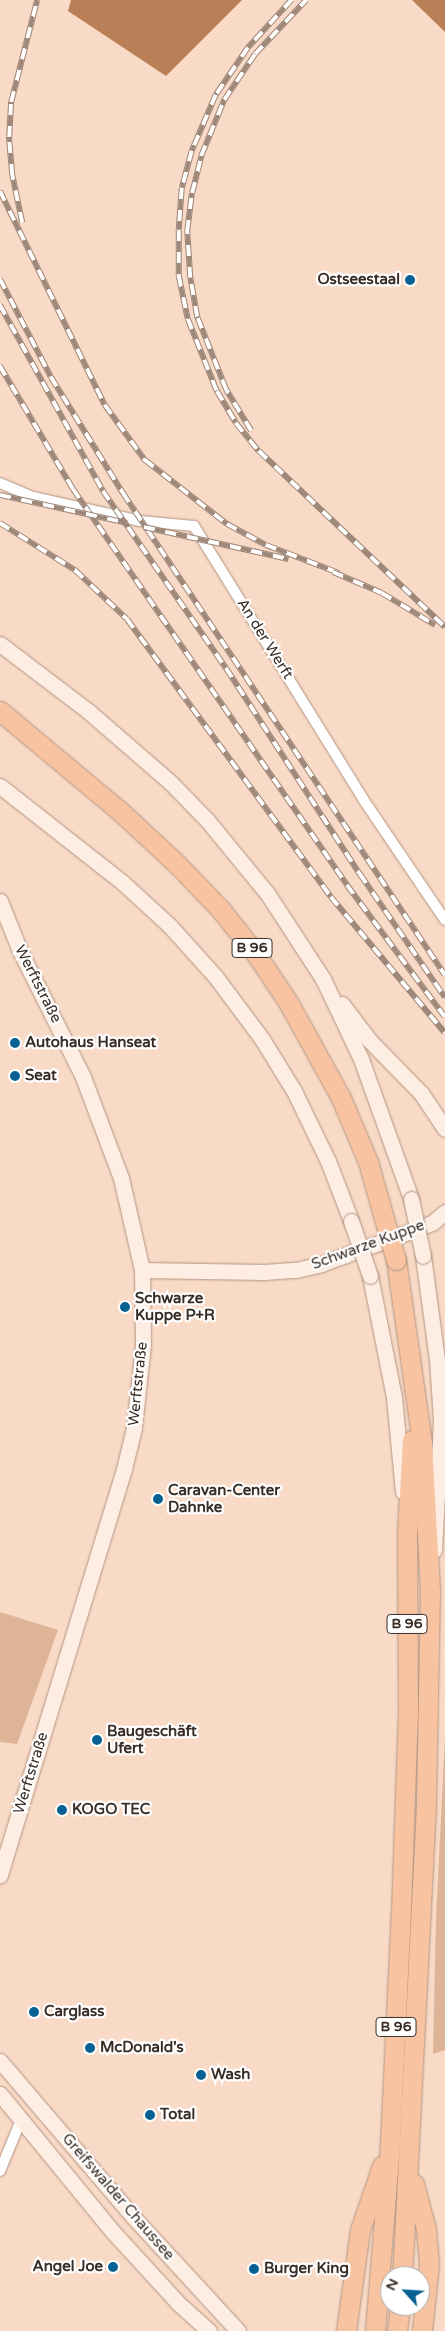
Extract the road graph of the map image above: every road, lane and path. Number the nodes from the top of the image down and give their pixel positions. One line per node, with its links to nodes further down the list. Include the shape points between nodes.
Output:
1 (0, 483): 6 (street, An der Werft, via 33,497 140,521 194,526 363,799)
2 (0, 644): 7 (main road, via 132,747 207,820 267,893)
3 (0, 711): 11 (highway, B 96, bridge, via 178,864 256,954 293,1010 341,1098 368,1162 396,1260)
4 (0, 786): 12 (main road, bridge, via 122,882 169,925 215,976 262,1039 294,1091 328,1161 370,1276 394,1397)
5 (0, 901): 10 (main road, Werftstraße, via 20,951 83,1077 121,1178)
6 (445, 920)
7 (323, 979): 8 (main road, via 370,1040 421,1093); 13 (main road, bridge, via 361,1059 411,1199 423,1256 437,1359 440,1421)
8 (445, 1129)
9 (444, 1215): 10 (main road, Schwarze Kuppe, via 432,1223 387,1240 296,1270)
10 (142, 1270): 14 (main road, Werftstraße, via 141,1380 134,1428)
11 (412, 1361): 12 (highway, B 96, via 412,1434); 13 (highway, B 96, via 422,1443)
12 (406, 1533): 18 (highway, B 96, via 408,1716)
13 (430, 1591): 19 (highway, B 96, via 426,1796)
14 (0, 1875)
15 (0, 2061): 24 (main road, Greifswalder Chaussee, via 136,2220)
16 (0, 2094): 17 (main road, Greifswalder Chaussee)
17 (21, 2120): 20 (street); 23 (main road, Greifswalder Chaussee, via 113,2232)
18 (390, 2143): 25 (highway, via 360,2230); 26 (highway, B 96)
19 (410, 2170): 21 (highway, B 96); 28 (highway, via 426,2229 429,2264)
20 (0, 2172)
21 (403, 2266)
22 (399, 2316): 27 (highway)
23 (207, 2330)
24 (238, 2331)
25 (346, 2331)
26 (375, 2331)
27 (397, 2331)
28 (422, 2331)

